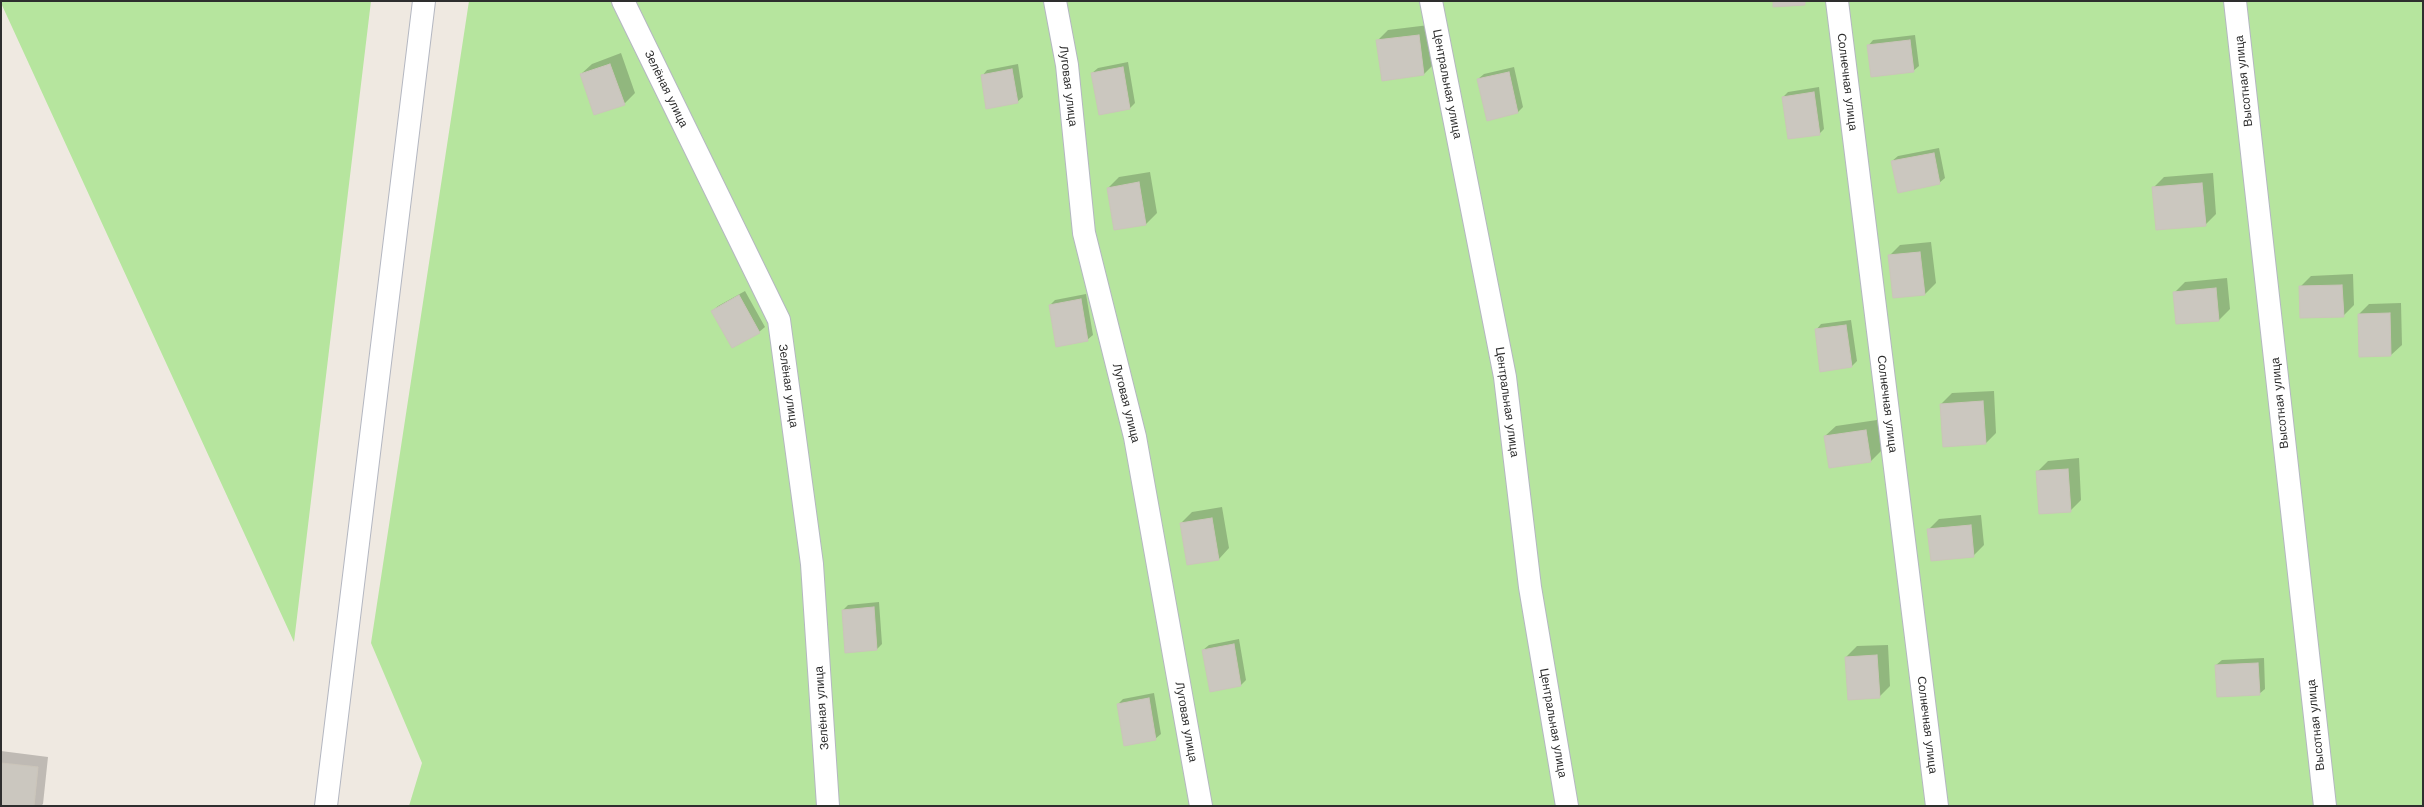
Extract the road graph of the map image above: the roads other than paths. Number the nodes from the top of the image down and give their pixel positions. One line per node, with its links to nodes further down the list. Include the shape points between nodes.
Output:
1 (424, 1): 7 (street)
2 (623, 1): 8 (street, Зелёная улица, via 779,320 812,564)
3 (1055, 1): 9 (street, Луговая улица, via 1067,64 1084,233 1135,437)
4 (1431, 1): 10 (street, Центральная улица, via 1505,377 1530,587)
5 (1837, 1): 11 (street, Солнечная улица)
6 (2236, 1): 12 (street, Высотная улица)
7 (326, 806)
8 (828, 806)
9 (1201, 806)
10 (1567, 806)
11 (1937, 806)
12 (2325, 806)

